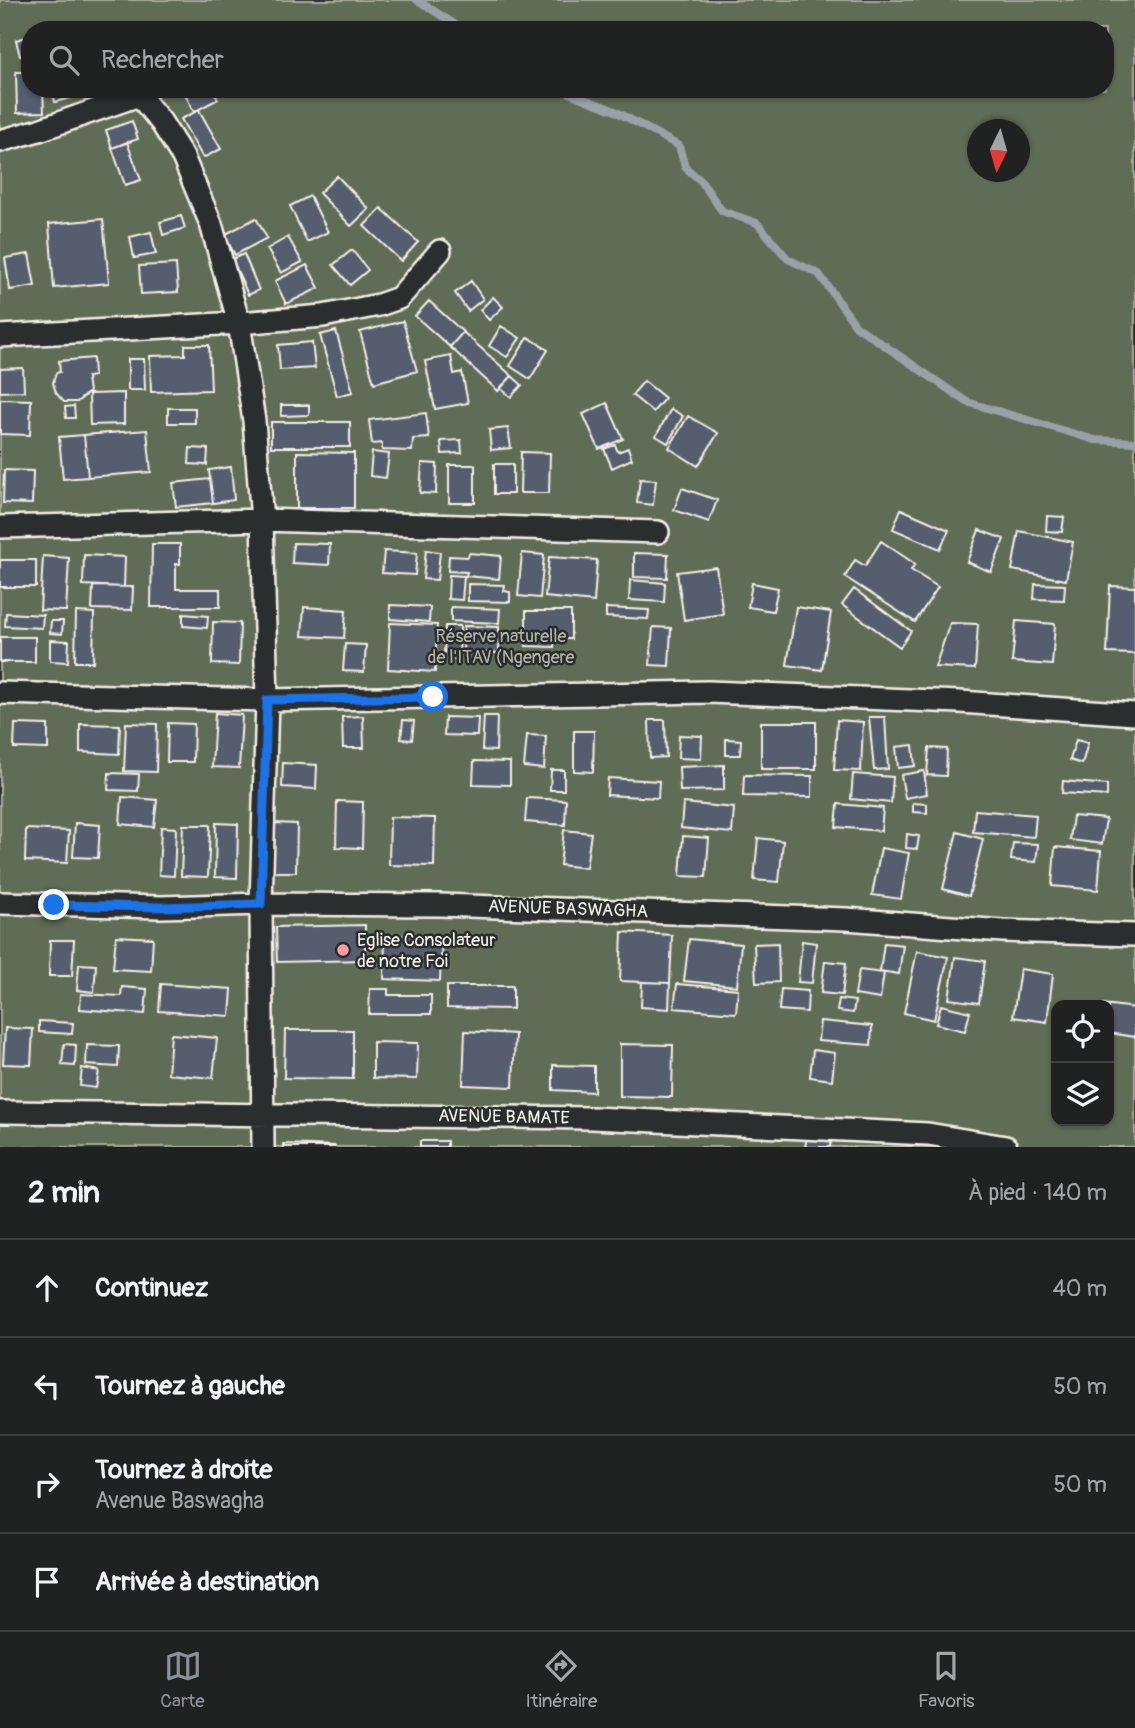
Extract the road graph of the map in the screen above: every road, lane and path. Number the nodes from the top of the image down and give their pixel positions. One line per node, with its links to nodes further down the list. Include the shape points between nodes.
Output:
1 (130, 98): 3 (street)
2 (141, 98): 5 (street, via 183,157 211,224)
3 (0, 141)
4 (440, 251): 5 (street, via 399,298 323,316)
5 (239, 323): 6 (street); 7 (street, via 254,421)
6 (0, 336)
7 (262, 520): 8 (street); 9 (street); 11 (street)
8 (0, 527)
9 (657, 532)
10 (0, 693): 11 (street)
11 (267, 700): 12 (street, via 708,692); 14 (street)
12 (1135, 714)
13 (0, 904): 14 (street, AVENUE BASWAGHA)
14 (261, 904): 15 (street, AVENUE BASWAGHA, via 454,905); 17 (street)
15 (1135, 935)
16 (0, 1112): 17 (street, AVENUE BAMATE)
17 (264, 1114): 18 (street); 19 (street, AVENUE BAMATE, via 592,1118 928,1134)
18 (263, 1147)
19 (1006, 1147)

